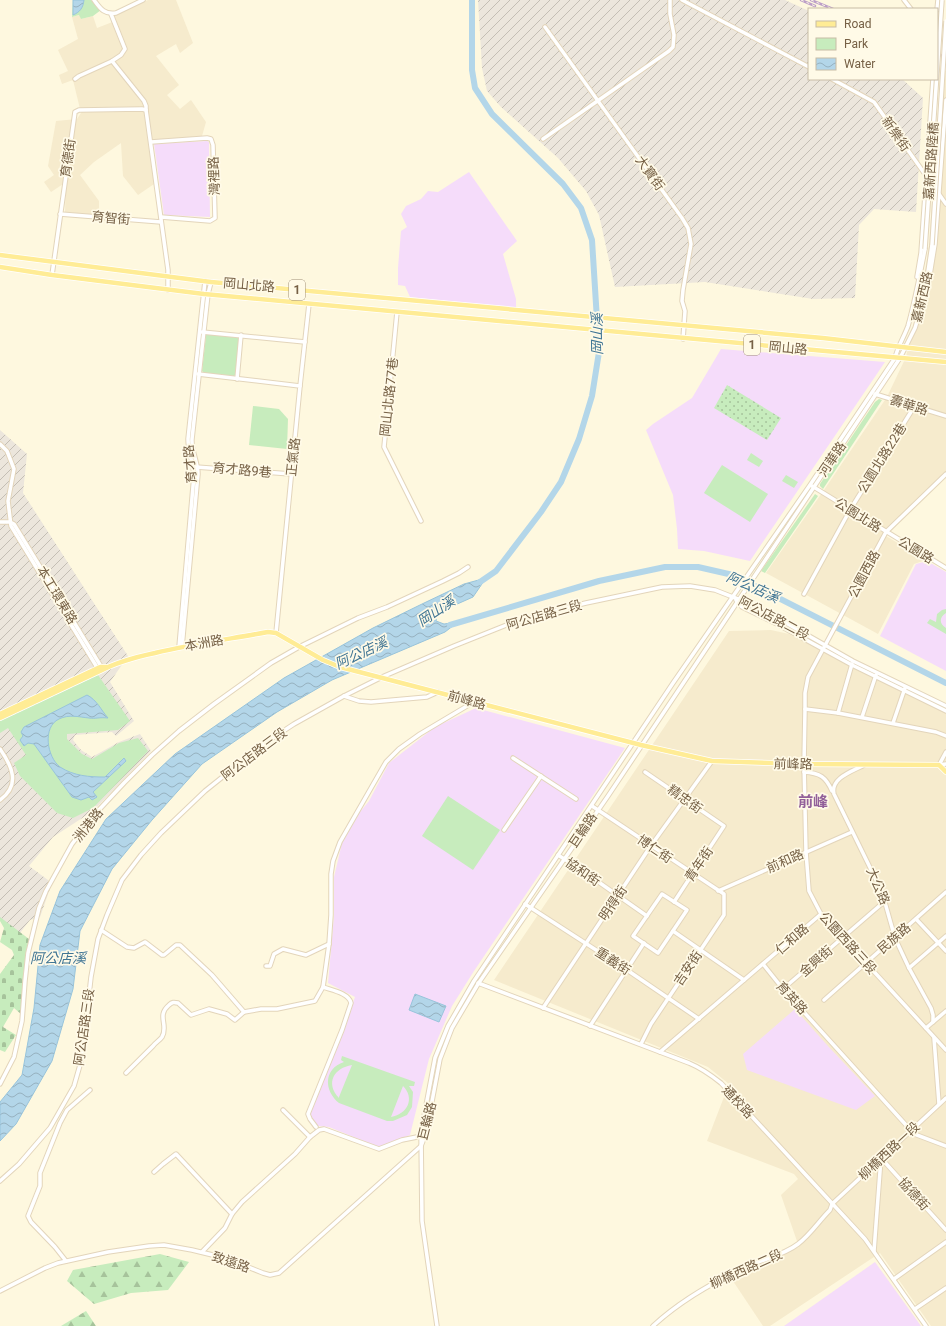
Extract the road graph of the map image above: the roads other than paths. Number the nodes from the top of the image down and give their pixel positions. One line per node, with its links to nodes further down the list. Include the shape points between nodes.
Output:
1 (94, 0): 8 (street, via 104,12)
2 (143, 0): 8 (street)
3 (670, 0): 19 (street, via 673,47)
4 (682, 0): 13 (street)
5 (904, 0): 7 (street)
6 (942, 0): 11 (street, 嘉新西路陸橋, bridge)
7 (911, 8)
8 (111, 14): 12 (street, via 125,49)
9 (946, 21): 33 (street, 嘉新西路陸橋, bridge)
10 (545, 27): 19 (street, 大寶街)
11 (938, 59)
12 (112, 61): 14 (street); 20 (street, via 144,101)
13 (808, 66)
14 (75, 80)
15 (834, 80): 25 (street, 新樂街, via 874,102)
16 (933, 80): 25 (street)
17 (937, 80): 34 (street, 嘉新西路陸橋, bridge)
18 (946, 100): 23 (street)
19 (598, 102): 21 (street); 48 (street, 大寶街, via 688,228 691,244 682,301)
20 (146, 110): 22 (street); 28 (street, 育德街, via 75,112)
21 (543, 139)
22 (151, 142): 29 (street); 29 (street, 灣裡路, via 208,138 213,145 213,221)
23 (941, 161): 24 (street); 26 (street)
24 (946, 161)
25 (926, 178): 26 (street, 新樂街); 31 (street)
26 (939, 195): 27 (street, 新樂街); 32 (street)
27 (946, 204)
28 (60, 214): 30 (street, 育智街); 36 (street, 育德街)
29 (161, 217): 30 (street)
30 (161, 222): 39 (street)
31 (923, 230): 32 (street); 44 (street, via 914,293)
32 (936, 231): 43 (street, via 936,244)
33 (932, 245): 43 (street, 嘉新西路)
34 (925, 250): 44 (street, 嘉新西路)
35 (0, 256): 36 (main road, 岡山北路 / 1)
36 (53, 262): 38 (street, 育德街); 39 (main road, 岡山北路 / 1)
37 (0, 267): 38 (main road, 岡山北路 / 1)
38 (52, 275): 41 (main road, 岡山北路 / 1)
39 (168, 277): 40 (main road, 岡山北路 / 1); 41 (street)
40 (208, 281): 42 (street, 育才路); 47 (main road, 岡山北路 / 1)
41 (168, 290): 42 (main road, 岡山北路 / 1)
42 (206, 294): 45 (main road, 岡山北路 / 1); 49 (street, 育才路)
43 (925, 294): 55 (street, 嘉新西路, via 915,328)
44 (916, 297): 54 (street, 嘉新西路, via 907,328)
45 (309, 304): 46 (main road, 岡山北路 / 1); 53 (street, 正氣路)
46 (397, 312): 50 (main road, 岡山北路 / 1); 72 (street, 岡山北路77巷, via 384,447)
47 (614, 319): 48 (main road, 岡山路 / 1)
48 (685, 325): 52 (street, 大寶街); 54 (main road, 岡山路 / 1)
49 (202, 332): 51 (street); 59 (street, 育才路)
50 (608, 332): 52 (main road, 岡山路 / 1)
51 (241, 335): 53 (street); 60 (street)
52 (683, 339): 57 (main road, 岡山路 / 1)
53 (305, 342): 61 (street, 正氣路)
54 (898, 346): 55 (main road, 1); 57 (street, 河華路)
55 (906, 347): 56 (main road, 1); 57 (street, 河華路)
56 (946, 352)
57 (898, 358): 58 (main road, 岡山路 / 1); 62 (street, 河華路)
58 (946, 362)
59 (197, 374): 60 (street); 66 (street, 育才路, via 192,445); 67 (street, 育才路, via 188,439)
60 (237, 379): 61 (street)
61 (300, 386): 68 (street, 正氣路)
62 (874, 394): 63 (street, 壽華路); 70 (street, 河華路)
63 (914, 407): 64 (street, 壽華路); 71 (street, 公園北路22巷)
64 (946, 416)
65 (0, 444): 74 (street, via 7,451 14,470 8,501)
66 (198, 466): 67 (street, 育才路9巷); 68 (street, 育才路9巷); 84 (street, 育才路)
67 (193, 468): 84 (street, 育才路)
68 (291, 474): 83 (street, 正氣路)
69 (946, 474): 75 (street, 公園西路)
70 (812, 486): 71 (street, 公園北路); 79 (street, 河華路); 80 (street, 河華路)
71 (850, 510): 75 (street, 公園北路); 78 (street, 公園北路22巷)
72 (421, 521)
73 (0, 522): 74 (street)
74 (10, 522): 88 (street, 本工環東路, via 14,524)
75 (886, 532): 77 (street, 公園路); 86 (street, 公園西路)
76 (468, 567): 85 (street)
77 (946, 568)
78 (804, 594)
79 (734, 595): 80 (street, 阿公店路二段); 91 (street, 阿公店路三段, via 678,586 586,603 509,624); 106 (street)
80 (739, 598): 81 (street, 阿公店路二段); 82 (street, 阿公店路二段, via 742,607); 107 (street)
81 (779, 619): 82 (street); 86 (street, 阿公店路二段)
82 (777, 624): 86 (street, 阿公店路二段)
83 (276, 633): 84 (main road, 本洲路, via 268,632); 85 (main road)
84 (181, 647): 88 (main road, 本洲路)
85 (299, 647): 91 (main road, 前峰路, via 340,667); 179 (street, 洲港路, via 271,663 168,741 96,813 72,844 46,891 40,908 28,953 22,1021 14,1057)
86 (824, 647): 87 (street, 阿公店路二段); 98 (street, 公園西路三段, via 808,677)
87 (853, 663): 89 (street, 阿公店路二段); 90 (street, 阿公店路二段); 100 (street)
88 (102, 668): 101 (main road, 本洲路); 103 (main road, 本洲路)
89 (877, 672): 90 (street); 92 (street, 阿公店路二段)
90 (875, 676): 92 (street, 阿公店路二段); 102 (street)
91 (382, 677): 93 (main road, 前峰路); 94 (street, 阿公店路三段)
92 (905, 688): 96 (street, 阿公店路二段); 104 (street)
93 (438, 692): 94 (street, via 427,697 371,702); 95 (main road, 前峰路)
94 (344, 696): 144 (street, 阿公店路三段, via 265,743 205,791 141,855 119,887)
95 (472, 701): 106 (main road, 前峰路); 151 (street, via 420,734 386,762 340,842 334,860 331,874)
96 (935, 703): 97 (street, 阿公店路二段); 99 (street, 阿公店路二段)
97 (946, 706)
98 (805, 709): 100 (street); 112 (street, 公園西路三段)
99 (946, 710)
100 (838, 713): 102 (street)
101 (0, 714)
102 (862, 717): 104 (street)
103 (0, 718)
104 (893, 723): 105 (street)
105 (946, 736)
106 (634, 743): 107 (main road, 前峰路); 124 (street, 巨輪路)
107 (641, 745): 111 (main road, 前峰路); 125 (street, 巨輪路)
108 (0, 749): 123 (street, via 10,764 13,778 7,793)
109 (946, 752): 115 (street)
110 (513, 758): 119 (street)
111 (712, 761): 112 (main road, 前峰路); 122 (street, 明得街)
112 (804, 764): 113 (main road, 前峰路); 117 (street, 公園西路三段)
113 (865, 764): 115 (main road, 前峰路); 120 (street, via 838,780)
114 (946, 764): 115 (street, 前峰路)
115 (939, 765): 118 (main road)
116 (645, 772): 122 (street, 精忠街)
117 (804, 772): 120 (street, 大公路, via 819,774); 130 (street, 公園西路三段)
118 (946, 772)
119 (541, 776): 121 (street); 127 (street)
120 (833, 792): 128 (street, 大公路)
121 (576, 799)
122 (684, 799): 126 (street, 精忠街); 129 (street, 明得街)
123 (0, 800)
124 (592, 806): 125 (street, 博仁街); 131 (street, 巨輪路)
125 (597, 810): 129 (street, 博仁街); 132 (street, 巨輪路)
126 (724, 826): 133 (street, 青年街)
127 (504, 830)
128 (852, 832): 130 (street, 前和路); 137 (street, 大公路)
129 (650, 847): 133 (street, 博仁街); 136 (street, 明得街)
130 (806, 852): 134 (street, 前和路); 141 (street, 公園西路三段, via 809,891)
131 (558, 856): 132 (street, 協和街); 139 (street, 巨輪路)
132 (564, 859): 136 (street, 協和街); 140 (street, 巨輪路)
133 (692, 874): 134 (street, 博仁街); 138 (street, 青年街)
134 (718, 891): 153 (street, 吉安街, via 724,894 724,915)
135 (946, 892): 143 (street, 民族路)
136 (618, 896): 142 (street, 協和街); 152 (street, 明得街)
137 (885, 901): 147 (street, 金興街); 148 (street, 大公路)
138 (674, 902): 142 (street, via 662,894); 145 (street, via 687,910)
139 (525, 904): 140 (street, 重義街); 161 (street, 巨輪路)
140 (531, 907): 152 (street, 重義街); 162 (street, 巨輪路)
141 (820, 914): 147 (street, 公園西路三段); 156 (street, 仁和路)
142 (647, 916): 150 (street, via 633,936)
143 (916, 918): 148 (street, 民族路); 149 (street)
144 (101, 930): 169 (street, via 127,947 134,948 145,942 162,956 176,945 180,945); 192 (street, 阿公店路三段, via 91,977 82,1058 74,1086 50,1128 19,1164)
145 (673, 931): 150 (street, via 658,953); 153 (street)
146 (946, 936): 149 (street)
147 (843, 938): 155 (street, 公園西路三段); 164 (street, 金興街)
148 (895, 938): 155 (street, 民族路); 158 (street, 大公路)
149 (938, 942): 154 (street); 158 (street)
150 (644, 943): 159 (street)
151 (329, 944): 157 (street, via 306,955 283,949 274,954 270,966); 163 (street)
152 (586, 944): 159 (street, 重義街); 167 (street, 明得街)
153 (701, 950): 160 (street); 165 (street, 吉安街)
154 (946, 951)
155 (866, 963): 166 (street, 民族路); 173 (street, 公園西路三段)
156 (763, 964): 160 (street); 164 (street, 育英路)
157 (266, 966)
158 (909, 968): 171 (street, 大公路, via 931,1008)
159 (627, 970): 165 (street, 重義街); 172 (street)
160 (744, 980): 170 (street)
161 (474, 981): 162 (street, 通校路); 186 (street, 巨輪路, via 448,1026 435,1058)
162 (478, 984): 167 (street, 通校路); 186 (street, 巨輪路, via 452,1028 440,1059)
163 (323, 987): 169 (street, via 315,1001 277,1010); 184 (street, via 347,996 351,1003 308,1114)
164 (783, 989): 185 (street, 育英路, via 906,1125)
165 (668, 998): 170 (street, 重義街); 175 (street, 吉安街)
166 (824, 1000)
167 (543, 1008): 172 (street, 通校路)
168 (946, 1011): 171 (street)
169 (244, 1012): 178 (street, via 235,1020 227,1014 209,1009 192,1015 178,1003 172,1003 163,1014 162,1037)
170 (699, 1019): 177 (street)
171 (932, 1022): 173 (street)
172 (590, 1026): 175 (street, 通校路)
173 (926, 1028): 174 (street, 公園西路三段)
174 (934, 1037): 176 (street, 公園西路三段); 182 (street)
175 (641, 1044): 177 (street, 通校路)
176 (946, 1050)
177 (660, 1052): 193 (street, 通校路, via 700,1067 721,1084)
178 (126, 1072)
179 (0, 1084)
180 (90, 1090): 199 (street, via 67,1110 60,1123 40,1173 40,1186 28,1216)
181 (946, 1098): 182 (street, 柳橋西路一段)
182 (939, 1104): 185 (street, 柳橋西路一段)
183 (283, 1110): 187 (street)
184 (316, 1127)
185 (909, 1132): 189 (street); 190 (street, 柳橋西路一段)
186 (423, 1136): 187 (street, via 402,1140 379,1149 324,1129); 188 (street, 巨輪路)
187 (310, 1138): 194 (street)
188 (421, 1146): 198 (street, 致遠路, via 279,1273 263,1274 225,1258); 204 (street, via 422,1221)
189 (946, 1146)
190 (882, 1158): 193 (street, 柳橋西路一段); 195 (street, 協德街); 197 (street)
191 (154, 1172): 194 (street, via 176,1154)
192 (0, 1181)
193 (832, 1204): 197 (street, 通校路); 205 (street, 柳橋西路二段, via 830,1210 798,1244 700,1290)
194 (232, 1214): 198 (street, via 225,1228)
195 (946, 1230)
196 (946, 1242): 200 (street)
197 (874, 1251): 200 (street, 通校路)
198 (202, 1252): 199 (street, 致遠路, via 164,1245 108,1252)
199 (66, 1261): 202 (street, 致遠路, via 45,1268)
200 (894, 1279): 203 (street, 通校路)
201 (946, 1288): 203 (street)
202 (0, 1291)
203 (915, 1309): 206 (street, 通校路)
204 (437, 1326)
205 (653, 1326)
206 (926, 1326)

